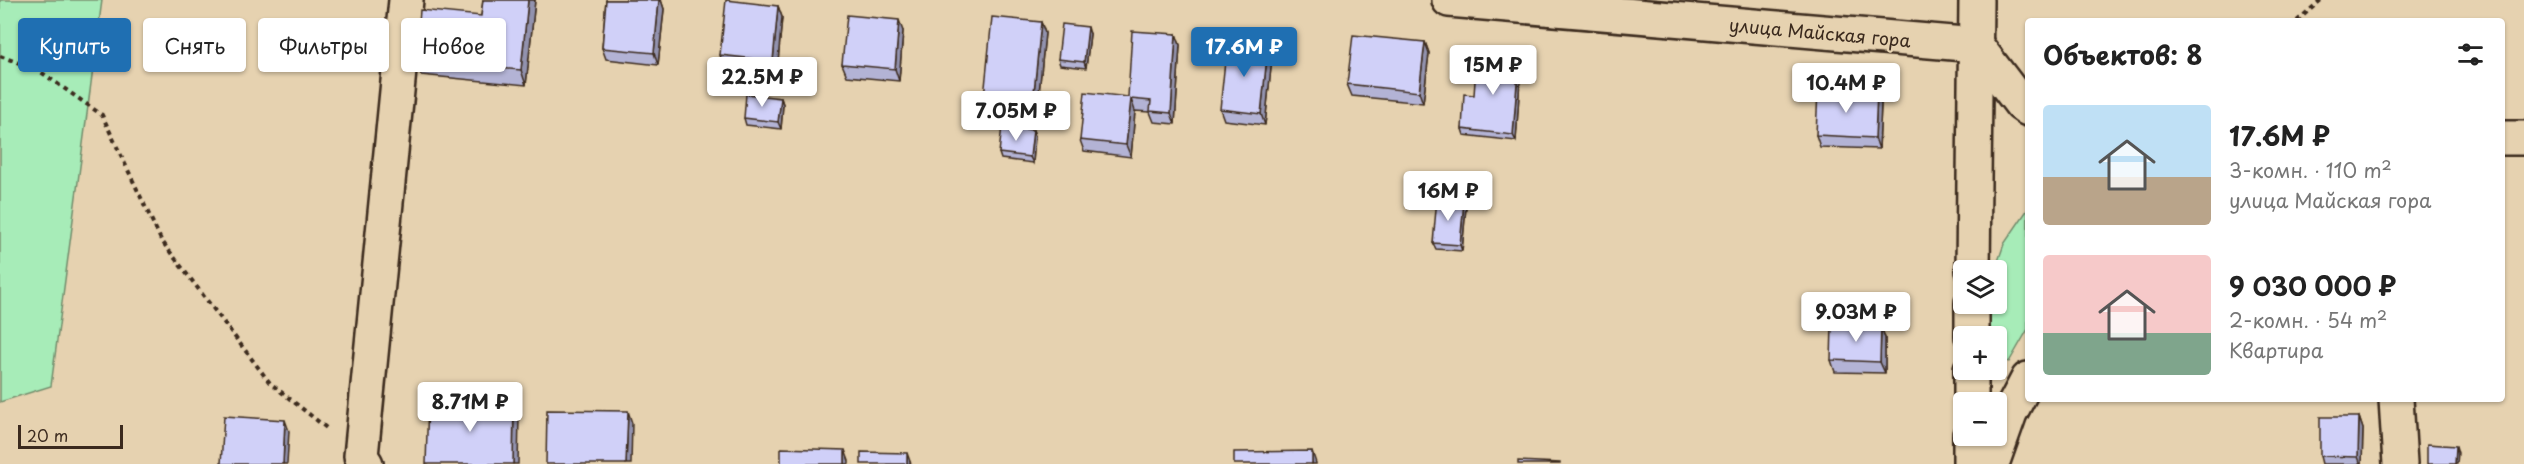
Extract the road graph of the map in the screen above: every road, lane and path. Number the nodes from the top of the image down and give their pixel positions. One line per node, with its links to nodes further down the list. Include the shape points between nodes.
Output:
1 (406, 0): 15 (street)
2 (1449, 0): 6 (street, улица Майская гора)
3 (1976, 0): 6 (street)
4 (2321, 0): 5 (path)
5 (2300, 18)
6 (1976, 45): 8 (street); 11 (street)
7 (0, 56): 15 (path, via 38,70 102,115 160,240 270,383)
8 (2025, 107)
9 (2505, 138): 10 (street)
10 (2524, 138)
11 (1972, 260)
12 (2025, 385): 17 (street)
13 (2396, 402): 18 (street)
14 (1970, 446): 16 (street)
15 (363, 460)
16 (1970, 464)
17 (1992, 464)
18 (2400, 464)

